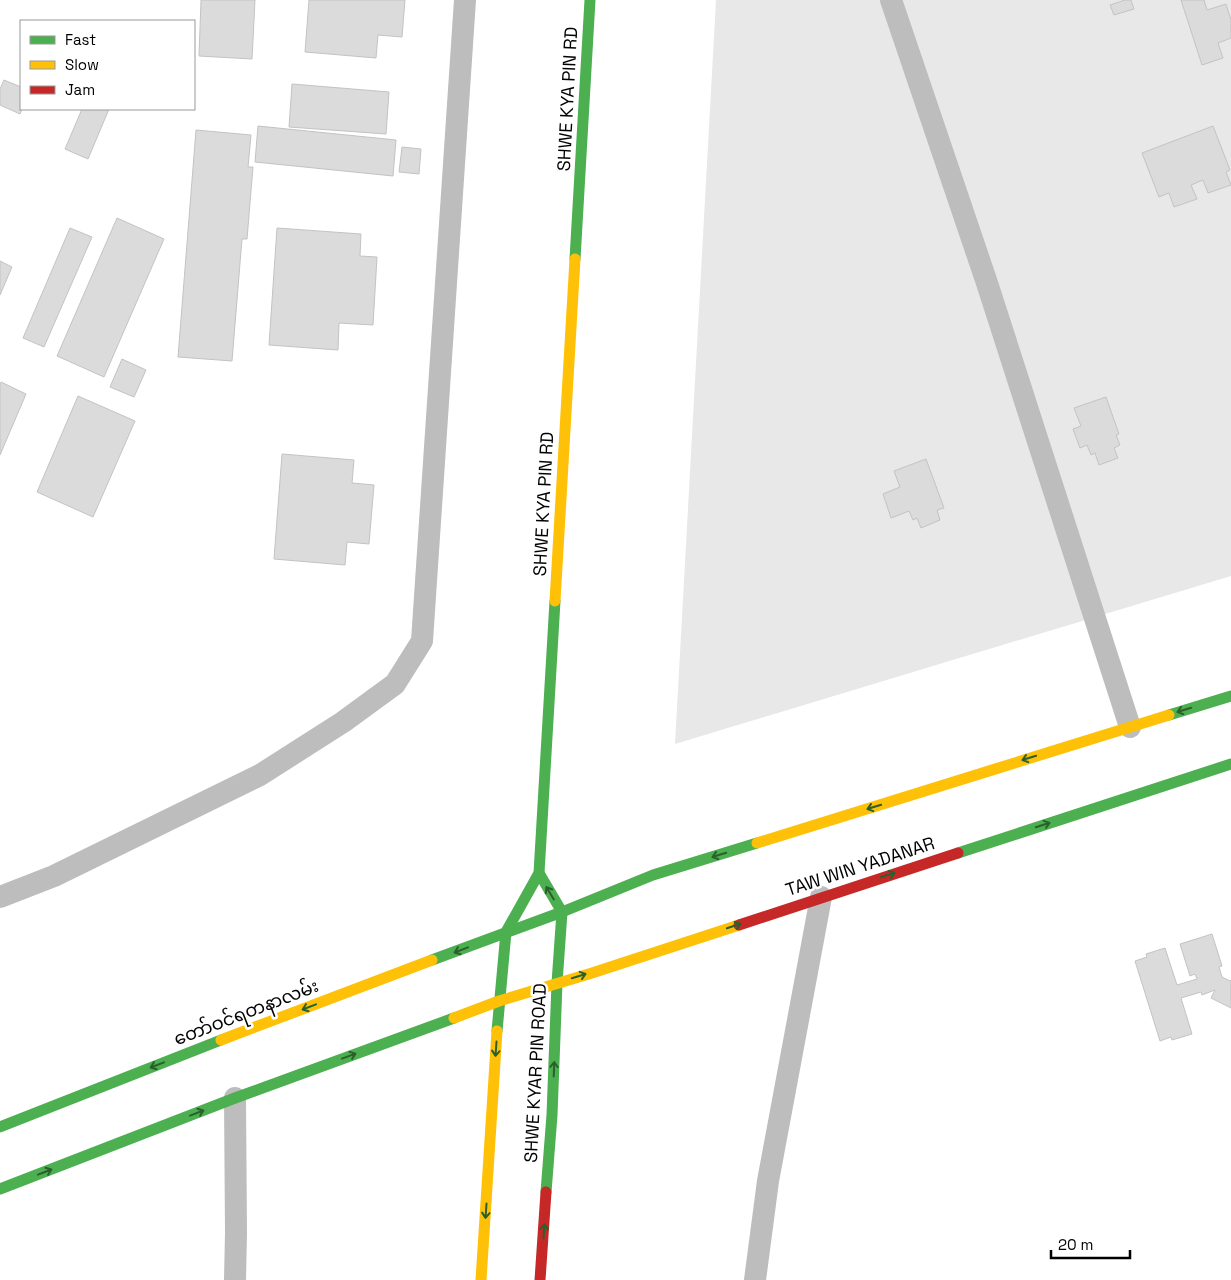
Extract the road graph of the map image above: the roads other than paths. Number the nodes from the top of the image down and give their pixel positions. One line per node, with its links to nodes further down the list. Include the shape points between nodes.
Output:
1 (465, 0): 8 (street, via 422,641 395,684 260,775 54,876)
2 (590, 0): 7 (main road, SHWE KYA PIN RD)
3 (891, 0): 5 (street, via 987,283)
4 (1231, 696): 5 (main road, one-way to 5)
5 (1130, 727): 10 (main road, one-way to 10, via 653,875)
6 (1231, 764): 9 (main road, TAW WIN YADANAR, one-way to 6)
7 (539, 873): 10 (main road, one-way to 7); 11 (main road, SHWE KYA PIN RD)
8 (0, 897)
9 (821, 897): 12 (main road, TAW WIN YADANAR, one-way to 9); 20 (street, via 768,1181)
10 (562, 912): 11 (main road); 12 (main road, SHWE KYAR PIN ROAD)
11 (506, 932): 13 (main road, SHWE KYA PIN RD); 15 (main road, တော်ဝင်ရတနာလမ်း, one-way to 15)
12 (557, 983): 13 (main road, TAW WIN YADANAR); 19 (main road, SHWE KYAR PIN ROAD, one-way to 12, via 552,1115)
13 (499, 1000): 14 (main road, one-way to 13); 18 (main road, one-way to 18)
14 (234, 1098): 16 (main road, one-way to 14); 17 (street)
15 (0, 1126)
16 (0, 1189)
17 (235, 1280)
18 (481, 1280)
19 (540, 1280)
20 (755, 1280)

